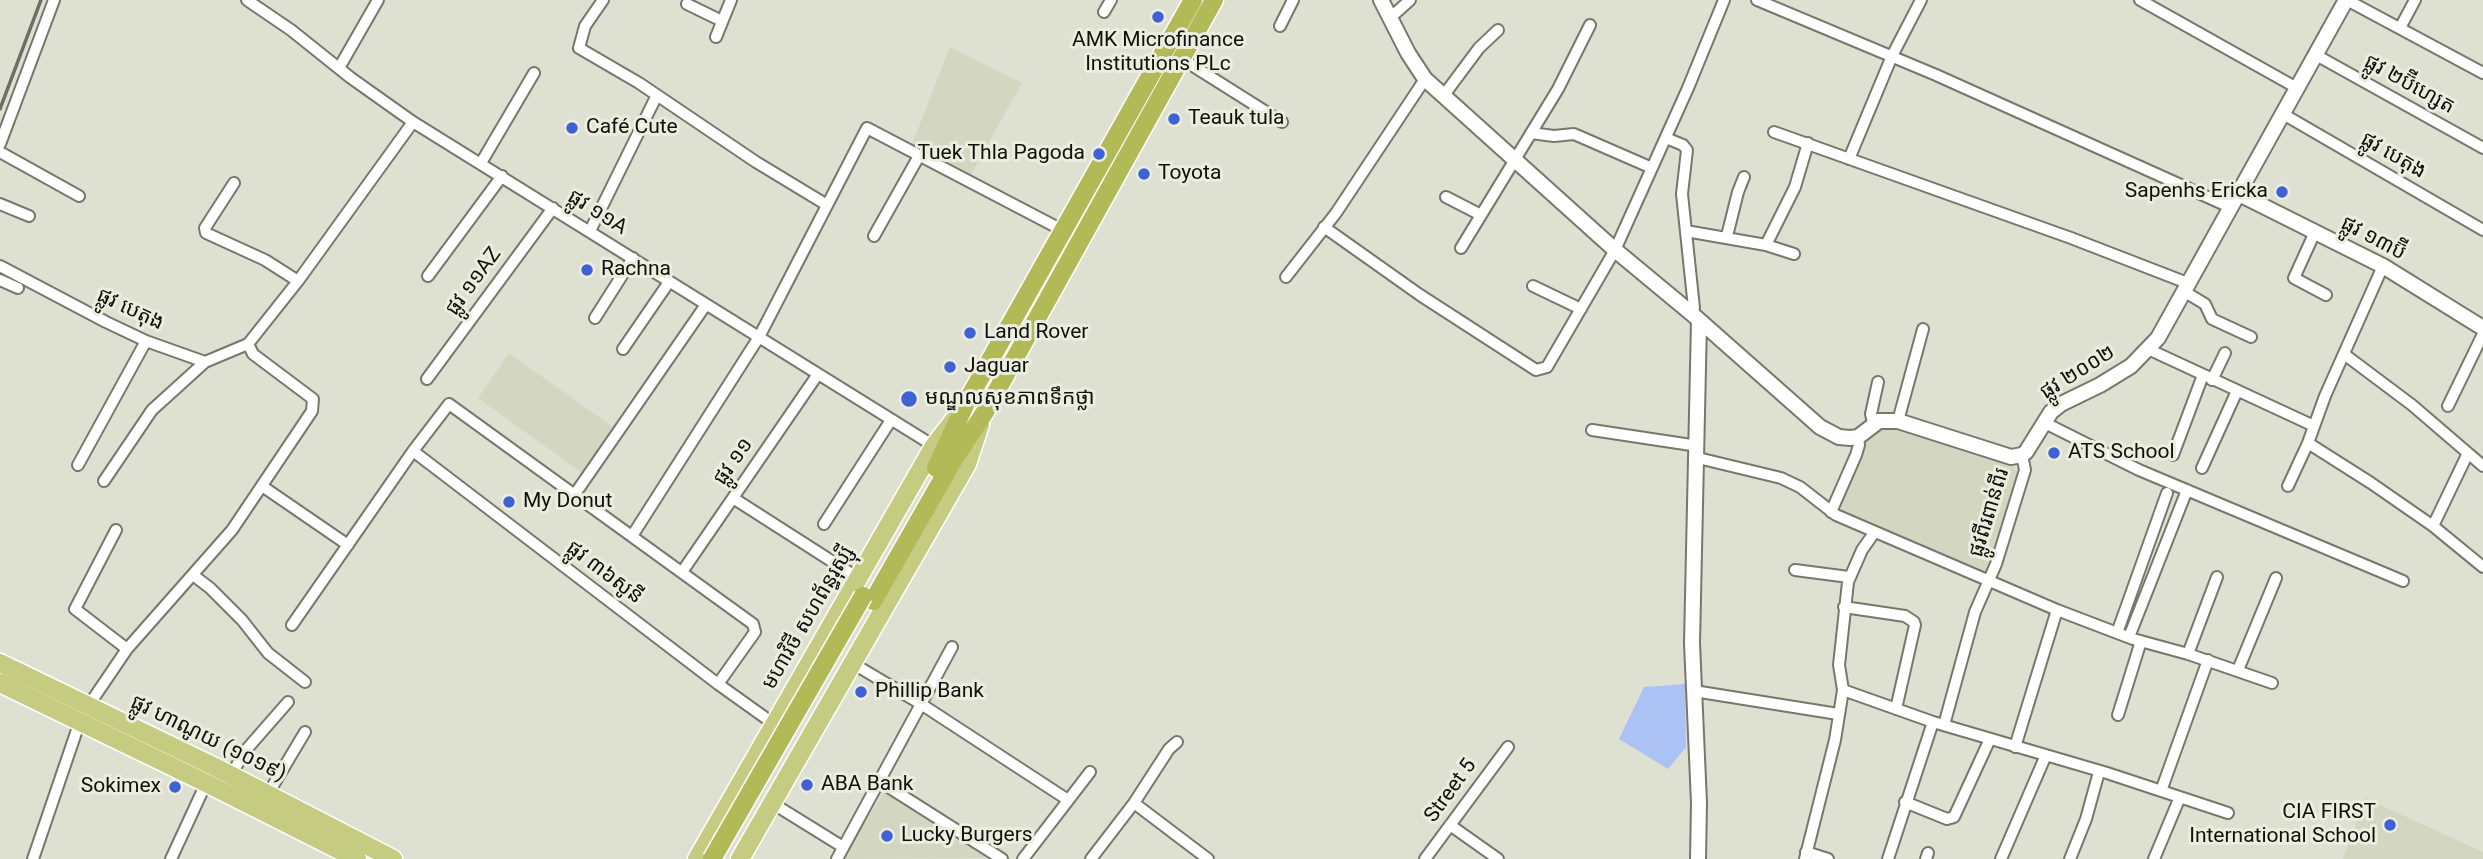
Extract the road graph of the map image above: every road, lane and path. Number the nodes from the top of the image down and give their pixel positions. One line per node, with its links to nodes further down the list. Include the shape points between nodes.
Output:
1 (54, 0): 44 (street)
2 (247, 0): 30 (street, ផ្លូវ ១១A)
3 (378, 0): 30 (street)
4 (603, 0): 35 (street, via 585,26 579,48)
5 (731, 0): 21 (street)
6 (1111, 0): 19 (street)
7 (1193, 0): 67 (highway, មហាវិថី សហព័ន្ធរុស្ស៊ី)
8 (1214, 0): 29 (highway)
9 (1293, 0): 23 (street)
10 (1381, 0): 20 (street)
11 (1410, 0): 20 (street)
12 (1724, 0): 42 (street)
13 (1757, 0): 28 (street)
14 (1921, 0): 28 (street)
15 (2140, 0): 34 (street)
16 (2346, 0): 24 (street); 27 (street, ផ្លូវ ២០០២)
17 (2415, 0): 24 (street)
18 (687, 4): 21 (street)
19 (1104, 12)
20 (1390, 18): 33 (street)
21 (722, 21): 26 (street)
22 (1590, 24): 41 (street)
23 (1280, 26)
24 (2400, 28): 32 (street)
25 (1498, 30): 36 (street)
26 (716, 37)
27 (2316, 55): 34 (street, ផ្លូវ ២០០២); 45 (street, ផ្លូវ ២ប៊ីហ្សេត)
28 (1892, 56): 49 (street); 61 (street)
29 (1182, 59): 39 (street); 111 (highway)
30 (339, 68): 38 (street, ផ្លូវ ១១A)
31 (534, 73): 50 (street)
32 (2483, 73)
33 (1425, 79): 36 (street); 64 (street)
34 (2297, 88): 37 (street, ផ្លូវ ២០០២)
35 (657, 95): 59 (street); 65 (street)
36 (1444, 95): 48 (street)
37 (2283, 114): 55 (street, ផ្លូវ ២០០២); 66 (street, ផ្លូវ បេតុង)
38 (413, 122): 50 (street, ផ្លូវ ១១A); 82 (street)
39 (1282, 122)
40 (1773, 132): 43 (street)
41 (1531, 133): 48 (street); 51 (street, via 1574,134)
42 (1666, 138): 51 (street); 68 (street, via 1687,150 1682,194)
43 (1808, 143): 49 (street); 72 (street, via 1795,187)
44 (0, 144)
45 (2483, 148)
46 (0, 152): 56 (street)
47 (919, 156): 59 (street, via 867,128); 67 (street); 70 (street)
48 (1515, 158): 62 (street); 74 (street)
49 (1849, 159): 86 (street, via 2071,238)
50 (481, 163): 52 (street, ផ្លូវ ១១A)
51 (1652, 168): 74 (street)
52 (502, 176): 60 (street, ផ្លូវ ១១A); 79 (street)
53 (1744, 177): 71 (street)
54 (234, 183): 82 (street, via 206,233)
55 (2239, 194): 61 (street, ផ្លូវ ២០០២); 69 (street, ផ្លូវ ១៣ប៊ី)
56 (79, 197)
57 (1446, 197): 62 (street)
58 (0, 204): 63 (street)
59 (827, 205): 95 (street)
60 (553, 208): 65 (street, ផ្លូវ ១១A); 106 (street, ផ្លូវ ១១AZ)
61 (2232, 208): 86 (street, ផ្លូវ ២០០២)
62 (1480, 215): 73 (street)
63 (29, 216)
64 (1324, 228): 80 (street); 89 (street, via 1536,370 1546,367)
65 (590, 230): 76 (street, ផ្លូវ ១១A)
66 (2483, 230)
67 (1064, 231): 109 (highway, មហាវិថី សហព័ន្ធរុស្ស៊ី)
68 (1686, 231): 71 (street); 90 (street)
69 (2315, 232): 78 (street, ផ្លូវ ១៣ប៊ី); 87 (street, via 2294,278)
70 (874, 236)
71 (1727, 236): 72 (street)
72 (1766, 244): 75 (street)
73 (1461, 248)
74 (1615, 250): 89 (street); 90 (street)
75 (1794, 254)
76 (633, 258): 83 (street, ផ្លូវ ១១A); 91 (street)
77 (0, 266): 97 (street, ផ្លូវ បេតុង)
78 (2383, 267): 92 (street, ផ្លូវ ១៣ប៊ី); 102 (street)
79 (428, 276)
80 (1286, 278)
81 (0, 280): 85 (street)
82 (298, 281): 98 (street)
83 (668, 282): 88 (street, ផ្លូវ ១១A); 99 (street)
84 (1532, 286): 89 (street)
85 (18, 288)
86 (2187, 288): 96 (street, via 2206,304 2212,319); 100 (street, ផ្លូវ ២០០២)
87 (2326, 295)
88 (705, 306): 95 (street, ផ្លូវ ១១A); 133 (street)
89 (1581, 309)
90 (1695, 317): 118 (street, via 1820,427 1839,437); 122 (street)
91 (595, 318)
92 (2483, 328)
93 (1923, 329): 113 (street)
94 (2483, 334): 110 (street)
95 (759, 337): 104 (street, ផ្លូវ ១១A); 141 (street)
96 (2251, 337)
97 (146, 341): 103 (street, ផ្លូវ បេតុង); 126 (street)
98 (248, 344): 103 (street); 130 (street, via 253,354 313,399 313,406)
99 (623, 349)
100 (2148, 349): 105 (street); 114 (street, ផ្លូវ ២០០២, via 2131,366 2061,404)
101 (2225, 353): 105 (street)
102 (2344, 354): 116 (street); 123 (street)
103 (205, 362): 129 (street, via 152,410)
104 (818, 374): 112 (street, ផ្លូវ ១១A); 135 (street, ផ្លូវ ១១)
105 (2207, 377): 108 (street); 125 (street)
106 (427, 379)
107 (1878, 382): 115 (street)
108 (2237, 391): 116 (street); 128 (street)
109 (966, 403): 120 (main road, មហាវិថី សហព័ន្ធរុស្ស៊ី); 153 (highway, មហាវិថី សហព័ន្ធរុស្ស៊ី)
110 (2448, 406)
111 (985, 412): 153 (highway); 164 (main road, via 967,464)
112 (891, 420): 120 (street, ផ្លូវ ១១A); 137 (street)
113 (1898, 421): 115 (street); 124 (street, via 2004,456)
114 (2043, 422): 124 (street, ផ្លូវ ២០០២); 132 (street)
115 (1873, 423): 118 (street)
116 (2314, 426): 119 (street)
117 (1592, 430): 122 (street)
118 (1858, 437): 136 (street, via 1856,455)
119 (2308, 443): 131 (street); 138 (street)
120 (934, 446): 149 (main road, មហាវិថី សហព័ន្ធរុស្ស៊ី)
121 (413, 451): 133 (street, via 446,406 453,405); 142 (street); 169 (street, ផ្លូវ ៣៦សូនី)
122 (1698, 452): 136 (street, via 1781,478); 171 (street)
123 (2468, 453): 127 (street); 138 (street)
124 (2022, 455): 151 (street, ផ្លូវពីរពាន់ពីរ, via 2025,470)
125 (2173, 455)
126 (78, 465)
127 (2483, 466)
128 (2203, 468)
129 (104, 481)
130 (262, 486): 142 (street); 146 (street)
131 (2288, 486)
132 (2187, 490): 152 (street); 158 (street)
133 (575, 494): 141 (street)
134 (2168, 494): 157 (street)
135 (733, 498): 145 (street, ផ្លូវ ១១); 149 (street)
136 (1831, 512): 140 (street)
137 (824, 524)
138 (2433, 526): 143 (street)
139 (116, 530): 160 (street, via 75,609)
140 (1874, 533): 147 (street); 151 (street)
141 (632, 536): 145 (street)
142 (348, 545): 156 (street)
143 (2483, 568)
144 (1795, 570): 147 (street)
145 (682, 572): 169 (street, via 755,628)
146 (193, 575): 160 (street); 166 (street, via 242,620 268,653)
147 (1849, 577): 154 (street)
148 (2217, 577): 161 (street)
149 (858, 578): 179 (main road, មហាវិថី សហព័ន្ធរុស្ស៊ី)
150 (2276, 578): 165 (street)
151 (1988, 580): 155 (street); 178 (street, ផ្លូវពីរពាន់ពីរ)
152 (2403, 581)
153 (868, 598): 208 (highway, bridge); 209 (highway)
154 (1844, 607): 170 (street, via 1839,665); 174 (street, via 1905,617 1916,625)
155 (2057, 611): 157 (street); 184 (street)
156 (292, 625)
157 (2117, 633): 158 (street)
158 (2135, 639): 161 (street); 177 (street)
159 (952, 647): 173 (street)
160 (127, 649): 175 (street)
161 (2188, 654): 162 (street)
162 (2208, 660): 165 (street); 190 (street)
163 (0, 663): 175 (main road, ផ្លូវ ហាណូយ (១០១៩))
164 (852, 663): 173 (street); 197 (main road)
165 (2238, 670): 168 (street)
166 (305, 682)
167 (0, 683): 175 (main road, ផ្លូវ ហាណូយ (១០១៩))
168 (2272, 683)
169 (718, 684): 179 (street, ផ្លូវ ៣៦សូនី)
170 (1843, 690): 174 (street); 176 (street)
171 (1694, 691): 176 (street); 218 (street)
172 (288, 702): 188 (street)
173 (921, 704): 189 (street); 194 (street)
174 (1896, 709): 178 (street)
175 (85, 713): 188 (main road, ផ្លូវ ហាណូយ (១០១៩)); 203 (street)
176 (1838, 714): 202 (street)
177 (2118, 715)
178 (1938, 723): 181 (street); 195 (street, ផ្លូវពីរពាន់ពីរ)
179 (774, 724): 193 (main road, មហាវិថី សហព័ន្ធរុស្ស៊ី)
180 (305, 732): 191 (street)
181 (1990, 739): 184 (street); 195 (street, via 1954,817 1947,819)
182 (1177, 742): 196 (street)
183 (1508, 747): 199 (street, Street 5)
184 (2015, 747): 185 (street)
185 (2046, 755): 187 (street); 221 (street)
186 (1090, 772): 194 (street)
187 (2099, 772): 190 (street); 222 (street)
188 (217, 775): 191 (main road, ផ្លូវ ហាណូយ (១០១៩)); 201 (street); 205 (main road, ផ្លូវ ហាណូយ (១០១៩))
189 (879, 781): 200 (street); 212 (street)
190 (2161, 791): 192 (street)
191 (268, 794): 206 (main road, ផ្លូវ ហាណូយ (១០១៩))
192 (2180, 797): 198 (street); 223 (street)
193 (732, 798): 197 (main road, via 740,818 753,821); 207 (main road, មហាវិថី សហព័ន្ធរុស្ស៊ី)
194 (1068, 800): 213 (street)
195 (1905, 802): 220 (street, ផ្លូវពីរពាន់ពីរ)
196 (1134, 803): 214 (street); 215 (street)
197 (768, 810): 200 (street); 210 (main road)
198 (2228, 813)
199 (1450, 825): 216 (street, Street 5); 217 (street)
200 (843, 847): 211 (street)
201 (178, 853): 204 (street)
202 (1805, 856): 219 (street)
203 (33, 859)
204 (171, 859)
205 (357, 859)
206 (393, 859)
207 (697, 859)
208 (712, 859)
209 (725, 859)
210 (740, 859)
211 (837, 859)
212 (1002, 859)
213 (1023, 859)
214 (1091, 859)
215 (1208, 859)
216 (1425, 859)
217 (1498, 859)
218 (1698, 859)
219 (1828, 859)
220 (1888, 859)
221 (2001, 859)
222 (2070, 859)
223 (2154, 859)

